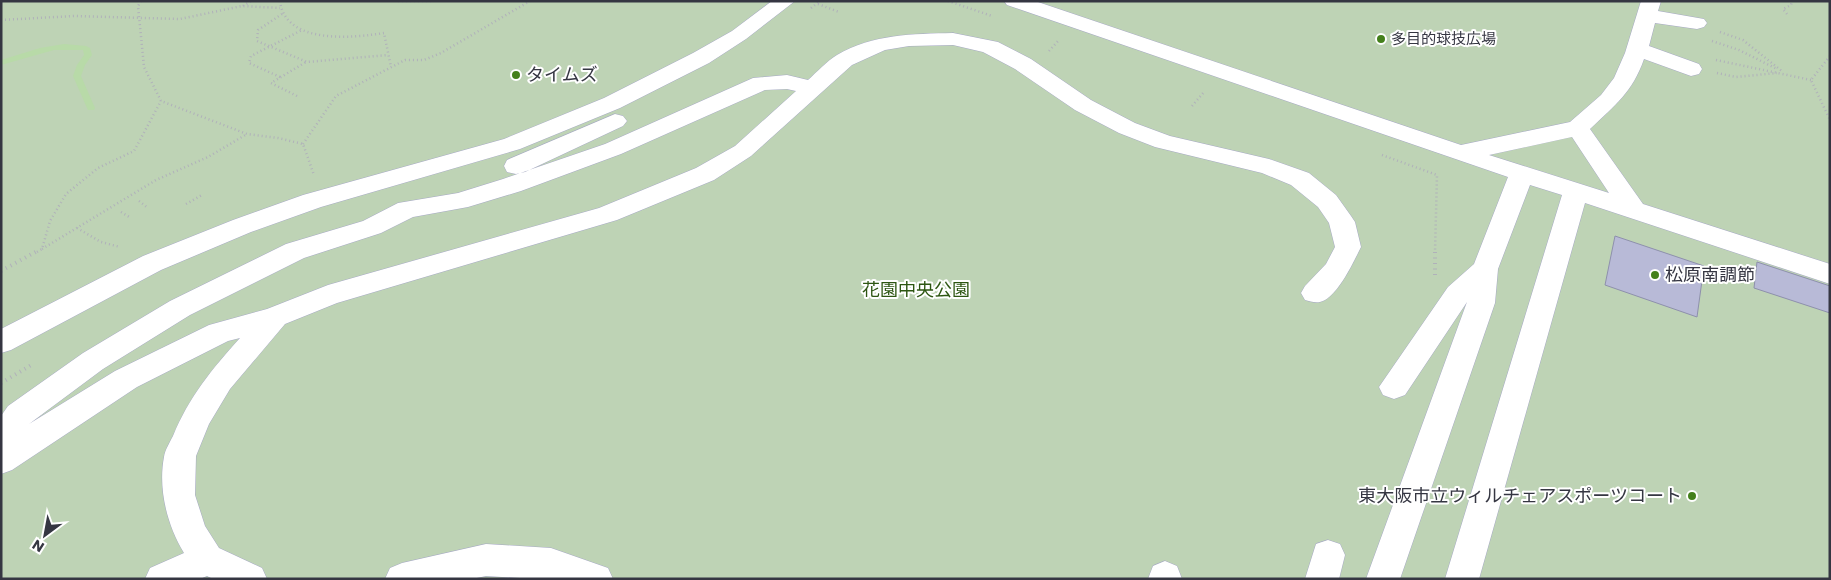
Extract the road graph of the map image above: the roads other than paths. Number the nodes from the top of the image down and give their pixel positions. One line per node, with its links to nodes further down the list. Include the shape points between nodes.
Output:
1 (754, 1): 6 (street, via 697,52)
2 (785, 1): 6 (street)
3 (1014, 1): 9 (street)
4 (1648, 8): 5 (street); 5 (street, via 1693,45)
5 (1638, 49): 8 (street, via 1625,80 1609,101)
6 (701, 58): 12 (street, via 696,73 612,123 517,166 429,196); 18 (street, via 612,103 512,144 312,201 242,226 152,263)
7 (812, 88): 12 (street, via 786,82 761,83 613,149 512,185 459,201); 16 (street, via 844,60 880,44 953,40 990,47 1023,64 1083,105 1127,128 1163,142 1269,167 1300,179 1327,201 1342,222 1348,247 1336,270); 17 (street, via 743,151 705,174 660,194 608,214 328,295)
8 (1578, 128): 9 (street); 13 (street)
9 (1459, 153): 10 (street)
10 (1522, 173): 11 (street); 14 (street)
11 (1576, 192): 13 (street); 28 (street)
12 (407, 209): 20 (street, via 372,227 295,252 180,308 93,362 19,416)
13 (1633, 209): 15 (street)
14 (1485, 269): 19 (street, via 1458,294); 27 (street, via 1481,303)
15 (1830, 274)
16 (1314, 293)
17 (275, 317): 21 (street, via 219,333 126,380); 22 (street, via 219,381 195,420 180,456 179,496 190,532)
18 (1, 342)
19 (1394, 387)
20 (1, 440)
21 (1, 461)
22 (207, 559): 23 (street); 24 (street)
23 (162, 579)
24 (250, 579)
25 (402, 579): 26 (street, via 486,560 551,564)
26 (596, 579)
27 (1383, 579)
28 (1462, 579)

